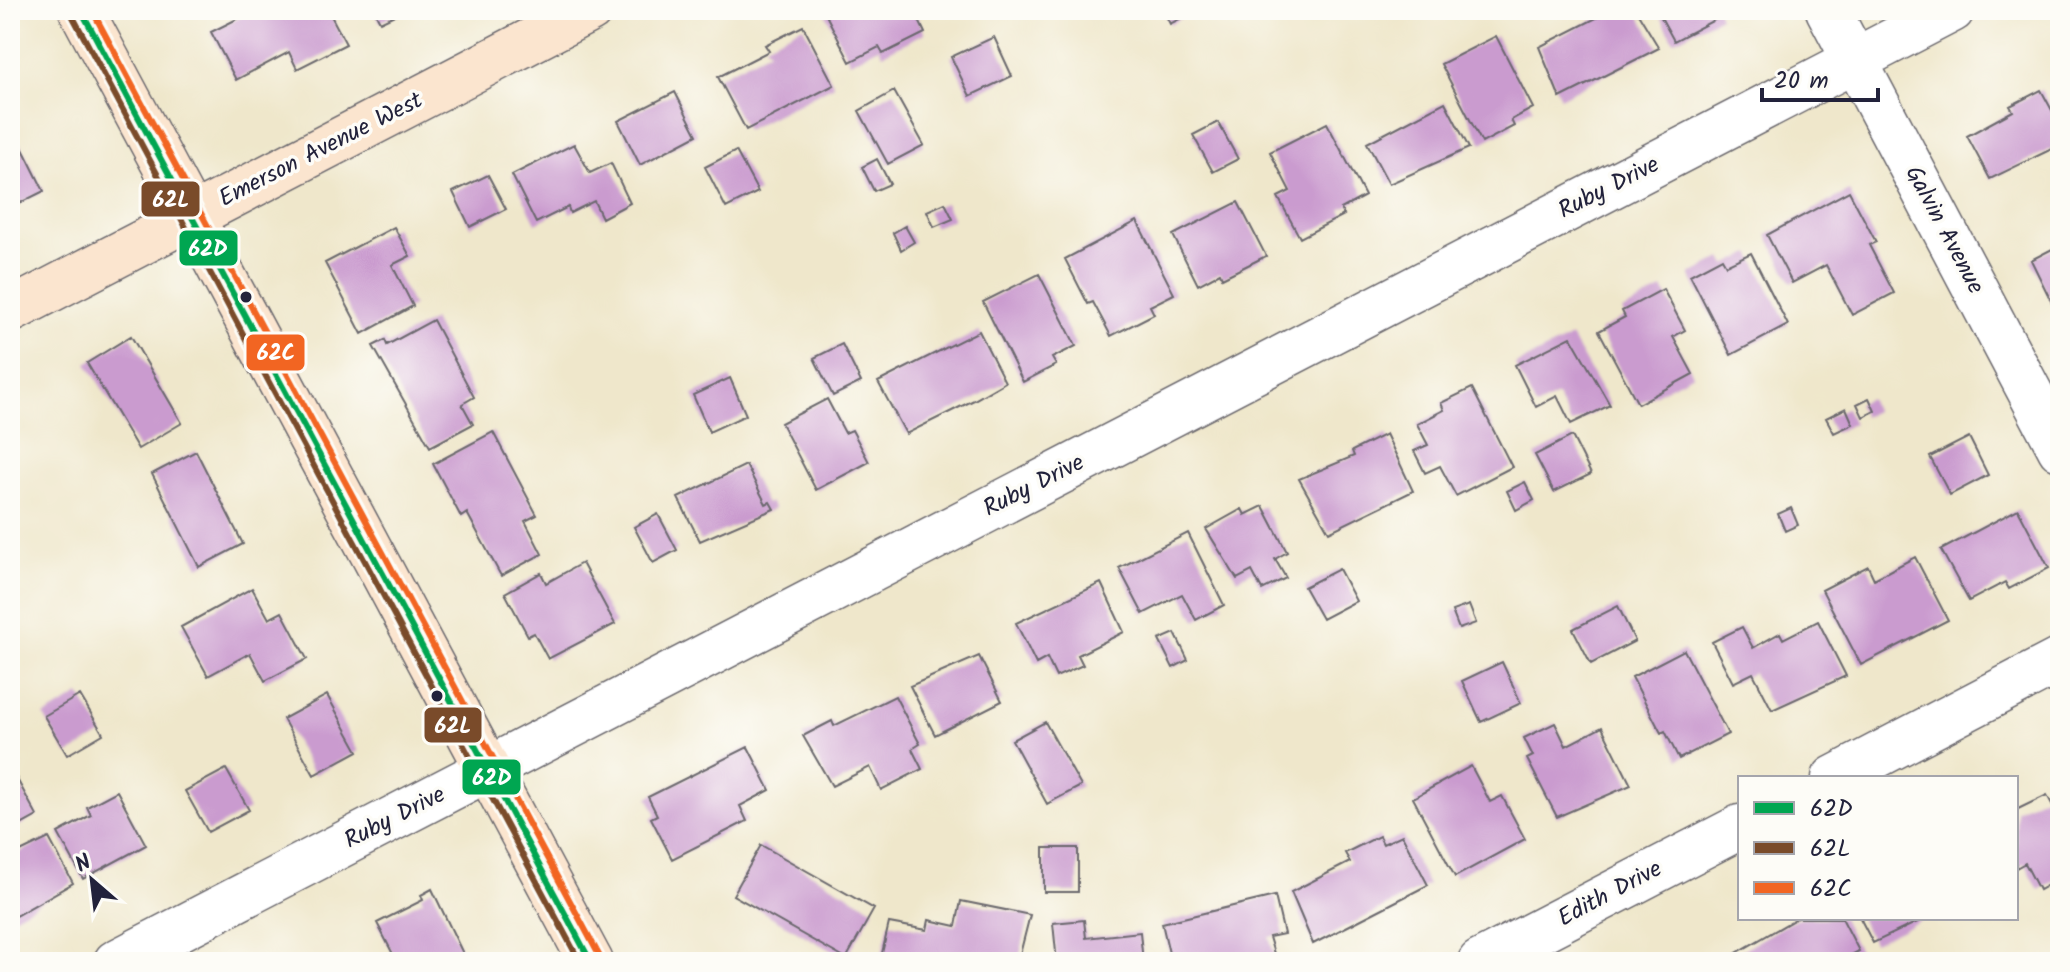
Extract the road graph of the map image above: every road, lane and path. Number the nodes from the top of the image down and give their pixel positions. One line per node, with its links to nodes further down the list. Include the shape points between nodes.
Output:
1 (81, 10): 6 (street)
2 (590, 10): 6 (street, Emerson Avenue West)
3 (1828, 10): 5 (street, Galvin Avenue)
4 (1952, 10): 5 (street, Ruby Drive)
5 (1854, 60): 8 (street, Galvin Avenue); 10 (street, Ruby Drive)
6 (190, 218): 7 (street, Emerson Avenue West); 10 (street)
7 (10, 311)
8 (2060, 449)
9 (2060, 660): 11 (street)
10 (487, 770): 13 (street, Ruby Drive); 14 (street)
11 (1838, 776)
12 (1738, 828): 15 (street, Edith Drive)
13 (116, 962)
14 (591, 962)
15 (1480, 962)

